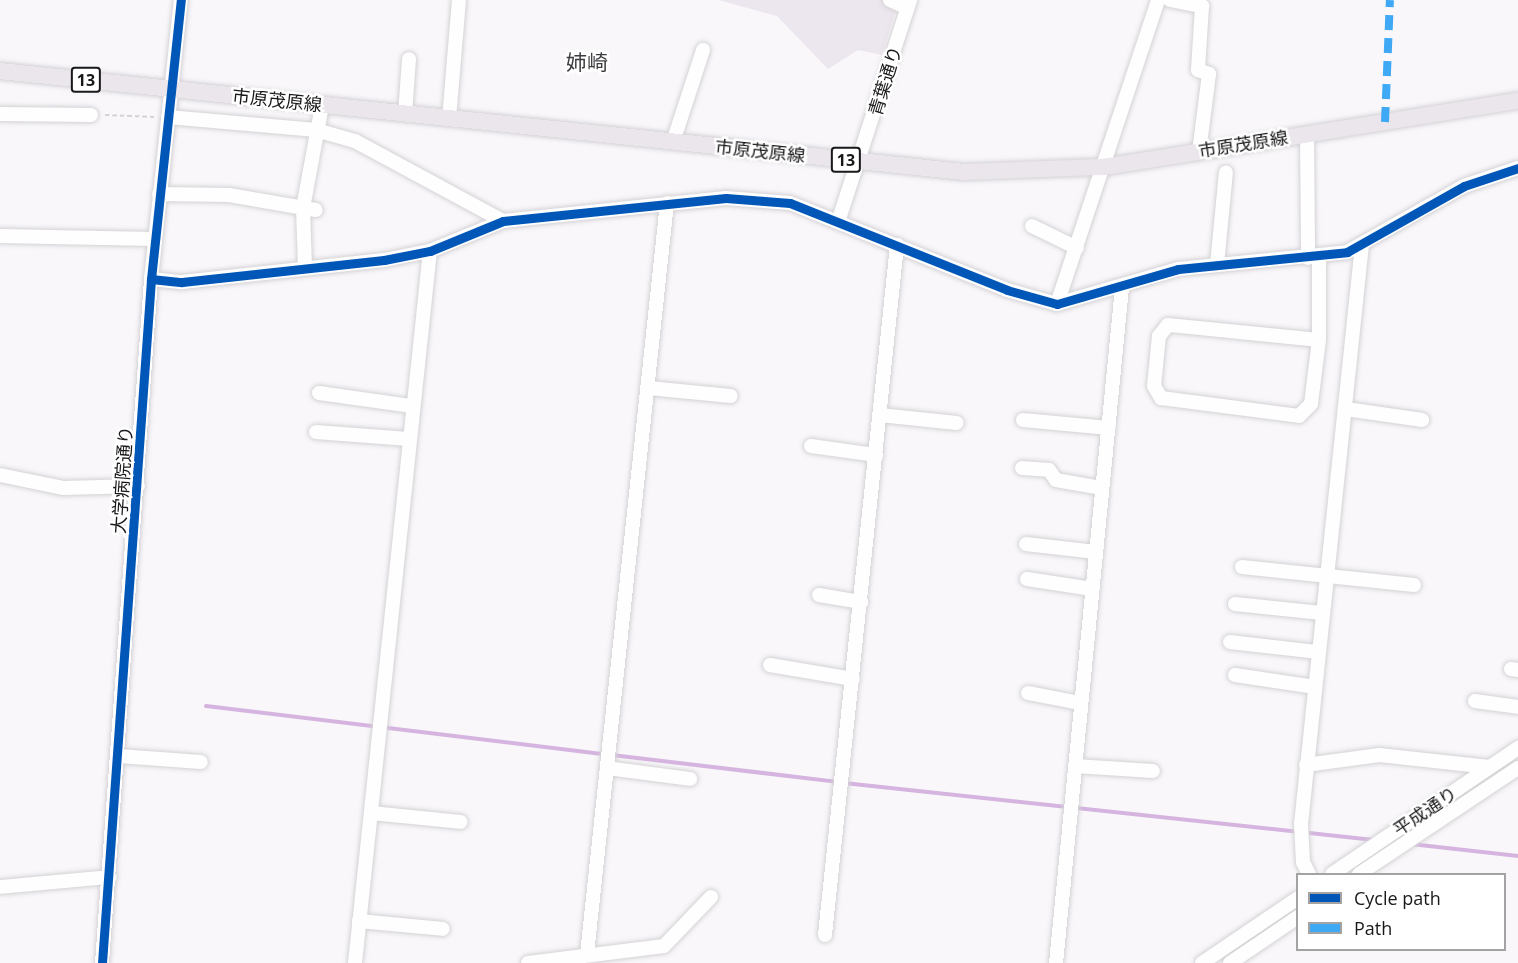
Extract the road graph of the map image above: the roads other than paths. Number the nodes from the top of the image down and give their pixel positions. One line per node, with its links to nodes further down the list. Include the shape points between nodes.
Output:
1 (181, 0): 10 (street, 大学病院通り)
2 (459, 0): 17 (street)
3 (890, 0): 6 (street)
4 (1158, 0): 23 (street)
5 (1170, 0): 21 (street, via 1202,6 1198,70 1209,75)
6 (909, 4): 22 (street, 青葉通り)
7 (703, 50): 20 (street)
8 (409, 59): 15 (street)
9 (0, 71): 10 (main road, 市原茂原線 / 13)
10 (171, 89): 12 (main road, 市原茂原線 / 13); 16 (street, 大学病院通り)
11 (1518, 101): 19 (main road, 市原茂原線 / 13)
12 (322, 105): 15 (main road, 市原茂原線 / 13); 18 (street)
13 (0, 114): 14 (street)
14 (92, 114)
15 (405, 114): 17 (main road, 市原茂原線 / 13)
16 (168, 117): 18 (street); 26 (street, 大学病院通り)
17 (449, 118): 20 (main road, 市原茂原線 / 13)
18 (316, 130): 28 (street); 30 (street, via 355,141)
19 (1307, 134): 21 (main road, 市原茂原線 / 13); 38 (street)
20 (673, 142): 22 (main road, 市原茂原線 / 13)
21 (1199, 152): 23 (main road, 市原茂原線 / 13)
22 (860, 162): 23 (main road, 市原茂原線 / 13, via 965,172); 29 (street, 青葉通り)
23 (1104, 167): 36 (street)
24 (1518, 168): 35 (street, via 1464,186)
25 (1226, 172): 39 (street)
26 (159, 194): 28 (street, via 230,195); 33 (street, 大学病院通り)
27 (667, 203): 29 (street, via 726,198 790,203); 30 (street); 45 (street)
28 (309, 209): 40 (street)
29 (839, 219): 34 (street)
30 (503, 221): 37 (street)
31 (1032, 226): 36 (street)
32 (0, 236): 33 (street)
33 (154, 239): 41 (street, 大学病院通り)
34 (897, 244): 43 (street); 50 (street)
35 (1362, 245): 38 (street); 49 (street)
36 (1077, 248): 43 (street)
37 (430, 250): 40 (street); 48 (street)
38 (1313, 258): 39 (street); 44 (street)
39 (1217, 265): 42 (street, via 1178,269)
40 (305, 268): 41 (street, via 182,282)
41 (151, 279): 61 (street, 大学病院通り)
42 (1122, 287): 43 (street); 54 (street)
43 (1057, 303)
44 (1318, 340): 44 (street, via 1311,404 1299,416 1161,398 1154,386 1159,336 1168,325)
45 (649, 388): 47 (street); 90 (street)
46 (319, 393): 48 (street)
47 (731, 396)
48 (412, 406): 56 (street)
49 (1346, 409): 52 (street); 66 (street)
50 (880, 415): 53 (street); 58 (street)
51 (1023, 420): 54 (street)
52 (1422, 420)
53 (957, 423)
54 (1109, 428): 62 (street)
55 (316, 432): 56 (street)
56 (409, 439): 94 (street)
57 (811, 446): 58 (street)
58 (876, 455): 71 (street)
59 (1022, 468): 62 (street, via 1049,470 1056,480)
60 (0, 475): 61 (street, via 63,488)
61 (138, 486): 85 (street, 大学病院通り)
62 (1102, 488): 64 (street)
63 (1026, 544): 64 (street)
64 (1096, 552): 69 (street)
65 (1242, 567): 66 (street)
66 (1328, 575): 68 (street); 73 (street)
67 (1027, 579): 69 (street)
68 (1414, 585)
69 (1092, 589): 82 (street)
70 (819, 595): 71 (street)
71 (861, 602): 78 (street)
72 (1235, 604): 73 (street)
73 (1322, 613): 75 (street)
74 (1230, 642): 75 (street)
75 (1318, 652): 79 (street)
76 (770, 665): 78 (street)
77 (1236, 675): 79 (street)
78 (853, 679): 106 (street)
79 (1315, 687): 87 (street)
80 (1028, 693): 82 (street)
81 (1475, 701): 83 (street)
82 (1080, 703): 88 (street)
83 (1518, 707)
84 (1518, 748): 89 (street, 平成通り)
85 (119, 756): 86 (street); 99 (street, 大学病院通り)
86 (201, 762)
87 (1306, 765): 89 (street, via 1379,755); 96 (street, via 1301,824 1303,862)
88 (1075, 766): 92 (street); 111 (street)
89 (1489, 767): 97 (street, 平成通り)
90 (607, 768): 93 (street); 107 (street)
91 (1518, 768): 98 (street, 平成通り)
92 (1154, 771)
93 (690, 779)
94 (371, 813): 95 (street); 104 (street)
95 (462, 822)
96 (1308, 873)
97 (1333, 873)
98 (1360, 873)
99 (111, 877): 100 (street); 108 (street, 大学病院通り)
100 (0, 887)
101 (711, 897): 107 (street, via 664,946)
102 (1296, 899): 112 (street)
103 (1296, 918): 113 (street)
104 (359, 921): 105 (street); 109 (street)
105 (443, 929)
106 (825, 935)
107 (587, 954): 110 (street)
108 (102, 963)
109 (355, 963)
110 (528, 963)
111 (1056, 963)
112 (1202, 963)
113 (1230, 963)

